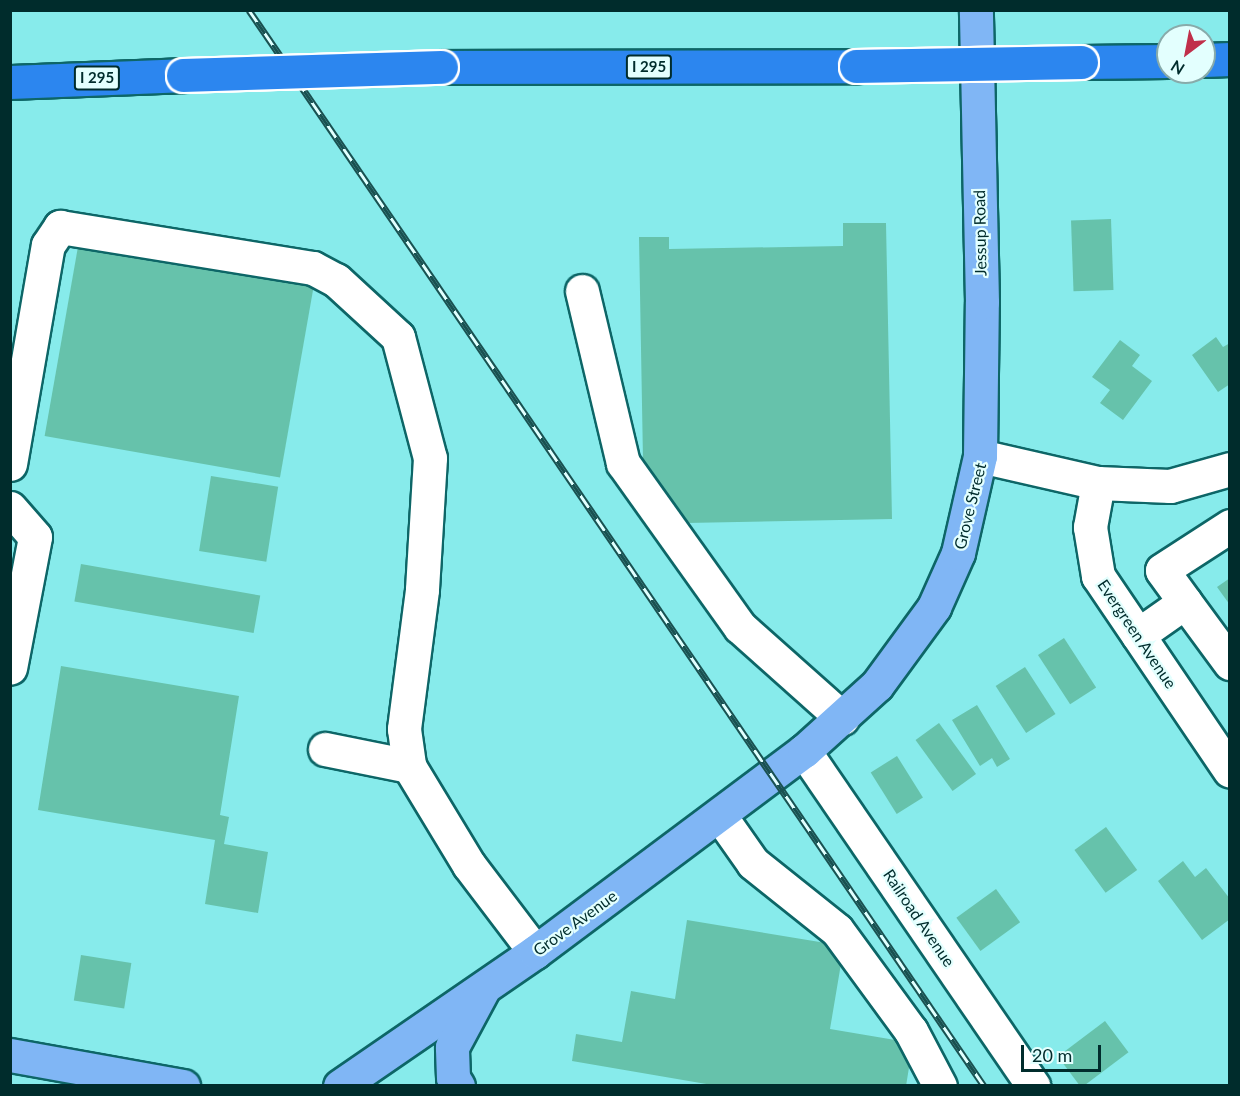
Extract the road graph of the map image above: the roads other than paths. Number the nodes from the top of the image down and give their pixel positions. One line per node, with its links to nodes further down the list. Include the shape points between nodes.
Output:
1 (976, 10): 5 (main road, Jessup Road)
2 (1156, 60): 3 (highway, I 295, bridge, via 441,67)
3 (10, 82)
4 (582, 291): 15 (street, via 623,463 740,627)
5 (980, 456): 8 (street, Grove Street); 15 (main road, Grove Street, via 958,553 934,607 907,648)
6 (10, 464): 18 (street, via 48,245 60,227 313,268 336,280 398,337 430,458 422,590 404,729)
7 (1230, 469): 8 (street, Grove Street, via 1170,486)
8 (1098, 483): 12 (street, Evergreen Avenue, via 1090,527 1098,576)
9 (10, 508): 14 (street, via 35,537)
10 (1230, 526): 11 (street, via 1162,570)
11 (1185, 602): 12 (street); 13 (street)
12 (1138, 635): 19 (street, Evergreen Avenue)
13 (1230, 663)
14 (10, 668)
15 (842, 718): 17 (main road, Grove Street)
16 (325, 749): 18 (street)
17 (804, 751): 20 (main road, Grove Avenue); 30 (street, Railroad Avenue)
18 (409, 766): 21 (street, via 468,865)
19 (1230, 771)
20 (720, 816): 21 (main road, Grove Avenue); 29 (street, via 753,862 837,930 911,1031)
21 (535, 952): 22 (main road, Grove Avenue)
22 (485, 986): 27 (main road, Grove Avenue); 28 (main road, via 452,1047 453,1078)
23 (10, 1055): 24 (main road)
24 (55, 1063): 25 (main road); 26 (main road)
25 (108, 1086)
26 (183, 1086)
27 (340, 1086)
28 (458, 1086)
29 (940, 1086)
30 (1033, 1086)

